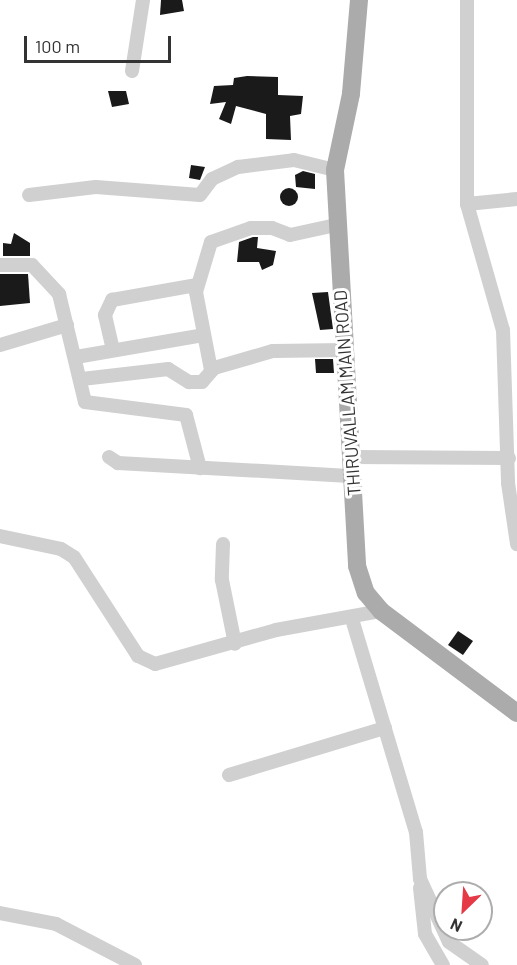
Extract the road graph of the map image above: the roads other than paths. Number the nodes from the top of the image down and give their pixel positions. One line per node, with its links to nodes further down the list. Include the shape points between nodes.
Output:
1 (143, 0): 4 (street)
2 (358, 0): 5 (main road, THIRUVALLAM MAIN ROAD, via 351,94)
3 (467, 0): 8 (street)
4 (132, 72)
5 (335, 170): 6 (street, via 294,160 238,167 212,179 200,195 96,187); 9 (main road, THIRUVALLAM MAIN ROAD)
6 (29, 195)
7 (517, 200): 8 (street)
8 (466, 204): 20 (street, via 503,330)
9 (336, 225): 11 (street, via 290,235 266,227 225,234 208,247); 16 (main road, THIRUVALLAM MAIN ROAD)
10 (0, 265): 12 (street, via 39,269 59,294)
11 (196, 285): 13 (street); 15 (street, via 112,300 105,315)
12 (67, 325): 14 (street); 17 (street)
13 (203, 335): 15 (street); 18 (street)
14 (0, 345)
15 (113, 350): 17 (street)
16 (345, 350): 18 (street, via 286,348); 21 (main road, THIRUVALLAM MAIN ROAD)
17 (76, 357): 19 (street)
18 (211, 370): 19 (street, via 202,382 189,382 168,369)
19 (82, 379): 24 (street, via 85,402 186,415)
20 (513, 414): 23 (street)
21 (353, 456): 23 (street); 25 (main road, THIRUVALLAM MAIN ROAD)
22 (109, 457): 24 (street, via 118,463)
23 (509, 458): 27 (street)
24 (200, 468): 25 (street)
25 (354, 476): 29 (main road, THIRUVALLAM MAIN ROAD, via 357,566 366,593)
26 (0, 536): 31 (street, via 62,549 83,565 131,647 147,662)
27 (517, 541)
28 (224, 544): 31 (street, via 222,580)
29 (381, 610): 30 (street); 32 (main road, THIRUVALLAM MAIN ROAD)
30 (352, 619): 31 (street, via 276,630); 33 (street)
31 (235, 644)
32 (517, 713)
33 (385, 728): 34 (street); 35 (street, via 416,832)
34 (229, 775)
35 (420, 879): 38 (street, via 425,934); 39 (street, via 449,942)
36 (0, 913): 37 (street, via 56,924)
37 (135, 965)
38 (443, 965)
39 (482, 965)

